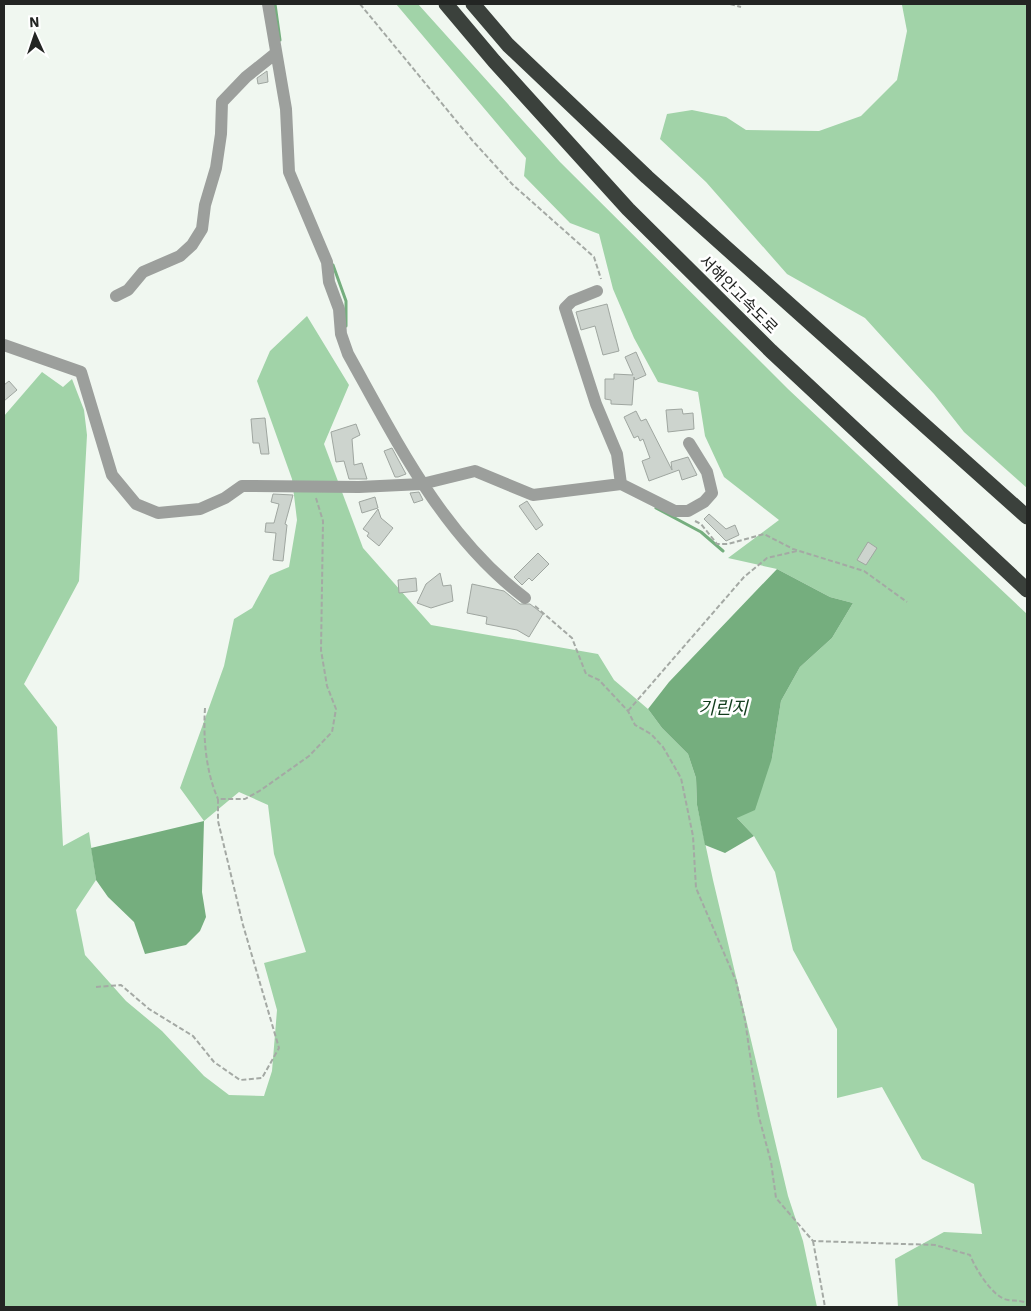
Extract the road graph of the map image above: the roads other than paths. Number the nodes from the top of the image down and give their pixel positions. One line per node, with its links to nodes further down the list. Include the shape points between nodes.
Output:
1 (268, 4): 4 (street)
2 (446, 4): 12 (highway, 서해안고속도로, via 628,209 771,351)
3 (473, 4): 11 (highway, 서해안고속도로, via 508,45 646,177)
4 (276, 53): 6 (street, via 222,102 216,168 202,229 192,245 180,256 143,272 128,290); 9 (street, via 286,109 289,172 327,262 329,282 339,309 341,334 348,354)
5 (597, 291): 10 (street, via 565,308 596,404 617,454)
6 (116, 296)
7 (4, 345): 9 (street, via 81,372 112,475 136,504 158,513 200,508 225,498 242,486)
8 (689, 443): 10 (street, via 707,472 712,493 704,502 688,511 675,512)
9 (422, 484): 10 (street, via 475,471 533,495); 13 (street, via 465,541)
10 (622, 484)
11 (1027, 517)
12 (1027, 590)
13 (525, 598)

